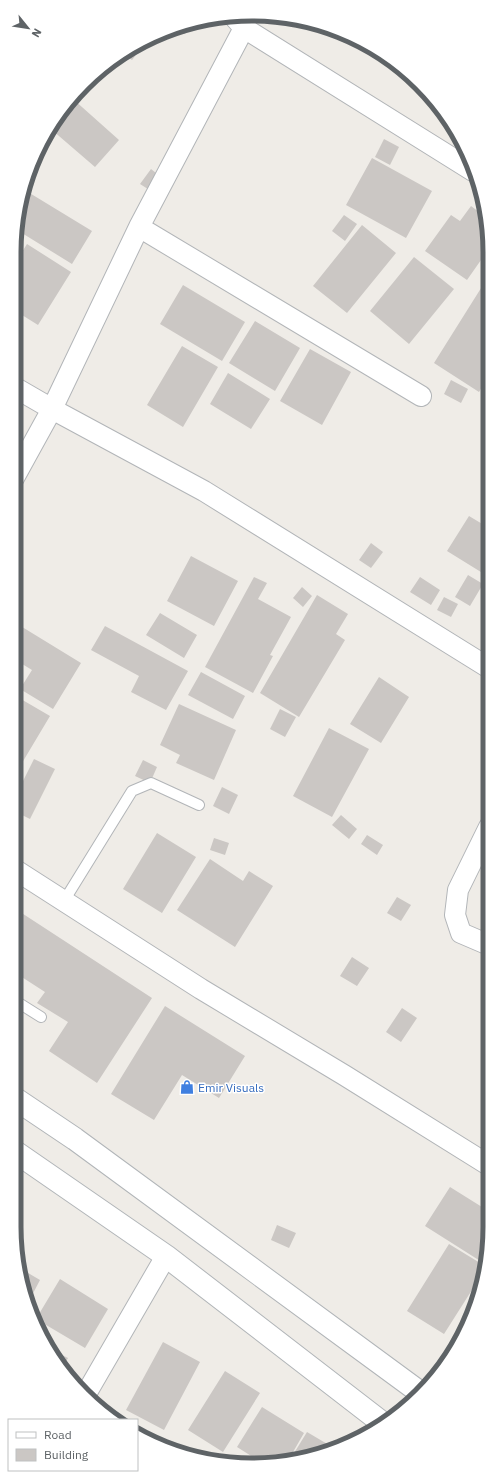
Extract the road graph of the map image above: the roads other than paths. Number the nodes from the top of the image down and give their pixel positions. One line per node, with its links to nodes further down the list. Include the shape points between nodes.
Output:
1 (241, 21): 2 (street); 3 (street)
2 (466, 167)
3 (139, 227): 5 (street); 6 (street)
4 (21, 391): 6 (street)
5 (422, 396)
6 (52, 409): 7 (street); 8 (street, via 204,491)
7 (21, 465)
8 (483, 664)
9 (198, 805): 12 (lane, via 151,784 132,791)
10 (483, 839): 13 (street, via 458,890 455,916 461,933)
11 (21, 873): 12 (street)
12 (64, 901): 18 (street, via 201,989)
13 (483, 942)
14 (21, 1004): 15 (lane)
15 (41, 1017)
16 (21, 1103): 20 (main road, via 75,1139)
17 (21, 1157): 19 (main road)
18 (483, 1162)
19 (166, 1256): 21 (street); 22 (main road)
20 (416, 1389)
21 (89, 1390)
22 (379, 1420)

